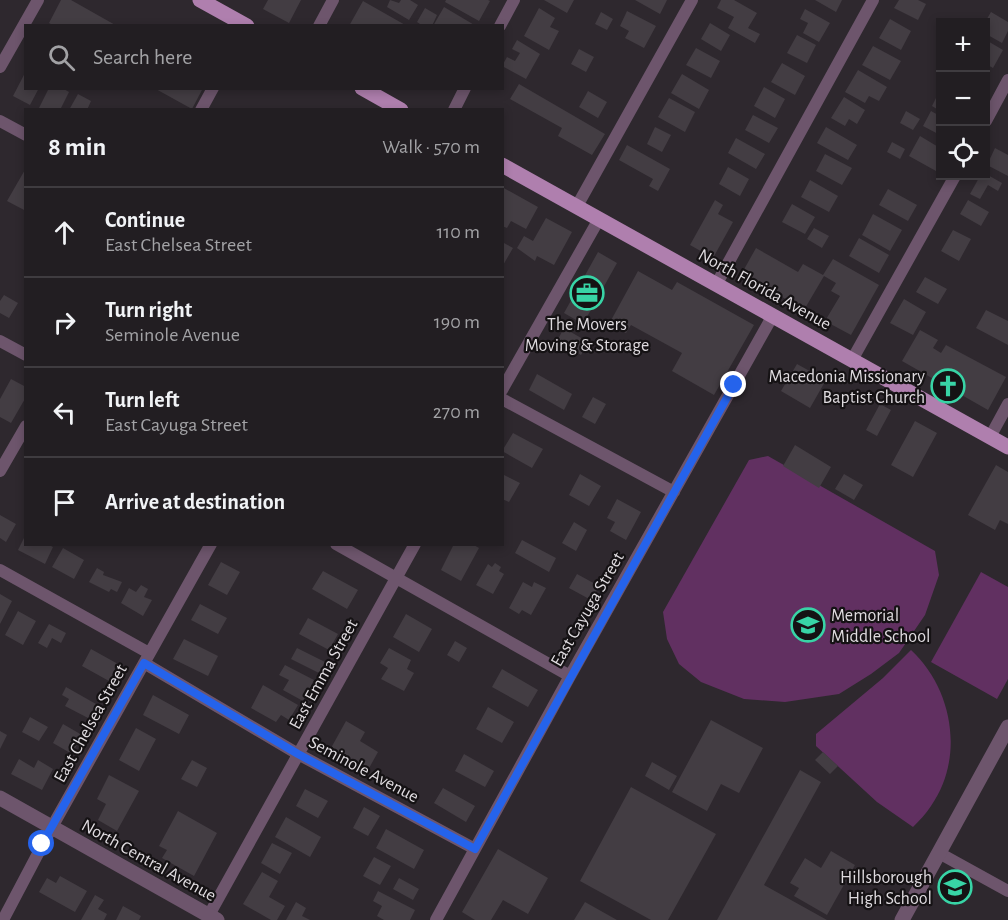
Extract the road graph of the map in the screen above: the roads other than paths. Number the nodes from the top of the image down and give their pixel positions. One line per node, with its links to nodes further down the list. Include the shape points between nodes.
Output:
1 (38, 0): 7 (street)
2 (200, 0): 8 (main road)
3 (333, 0): 9 (street)
4 (514, 0): 10 (street)
5 (692, 0): 25 (street)
6 (873, 0): 27 (street)
7 (24, 24)
8 (243, 24)
9 (320, 24)
10 (501, 24)
11 (24, 25): 12 (street)
12 (0, 67)
13 (1008, 80): 20 (street)
14 (212, 90): 17 (street)
15 (366, 90): 18 (main road)
16 (464, 90): 19 (street)
17 (202, 108)
18 (397, 108)
19 (455, 108)
20 (990, 114)
21 (0, 121): 22 (street)
22 (24, 134)
23 (504, 166): 25 (main road, North Florida Avenue)
24 (953, 180): 31 (street)
25 (577, 206): 26 (main road, North Florida Avenue)
26 (599, 219): 27 (main road, North Florida Avenue); 32 (street)
27 (716, 285): 28 (main road, North Florida Avenue)
28 (772, 317): 31 (main road, North Florida Avenue); 39 (street, East Cayuga Street)
29 (0, 341): 30 (street)
30 (24, 354)
31 (852, 360): 36 (main road, North Florida Avenue)
32 (504, 386)
33 (504, 400): 39 (street)
34 (1008, 404): 36 (street)
35 (24, 429): 38 (street)
36 (990, 437): 37 (main road, North Florida Avenue)
37 (1008, 447)
38 (0, 471)
39 (674, 492): 46 (street, East Cayuga Street)
40 (210, 546): 45 (street, East Chelsea Street)
41 (339, 546): 44 (street)
42 (414, 546): 44 (street, East Emma Street)
43 (0, 570): 45 (street, Seminole Avenue)
44 (396, 579): 46 (street); 48 (street, East Emma Street)
45 (146, 658): 48 (street, Seminole Avenue); 50 (street, East Chelsea Street)
46 (570, 676): 51 (street, East Cayuga Street)
47 (1008, 727): 52 (street)
48 (298, 754): 51 (street, Seminole Avenue); 54 (street, East Emma Street)
49 (0, 798): 50 (street, North Central Avenue)
50 (52, 827): 54 (street, North Central Avenue); 55 (street, East Chelsea Street)
51 (475, 849): 56 (street, East Cayuga Street)
52 (939, 853): 53 (street); 57 (street)
53 (1008, 891)
54 (213, 917)
55 (3, 920)
56 (436, 920)
57 (902, 920)

